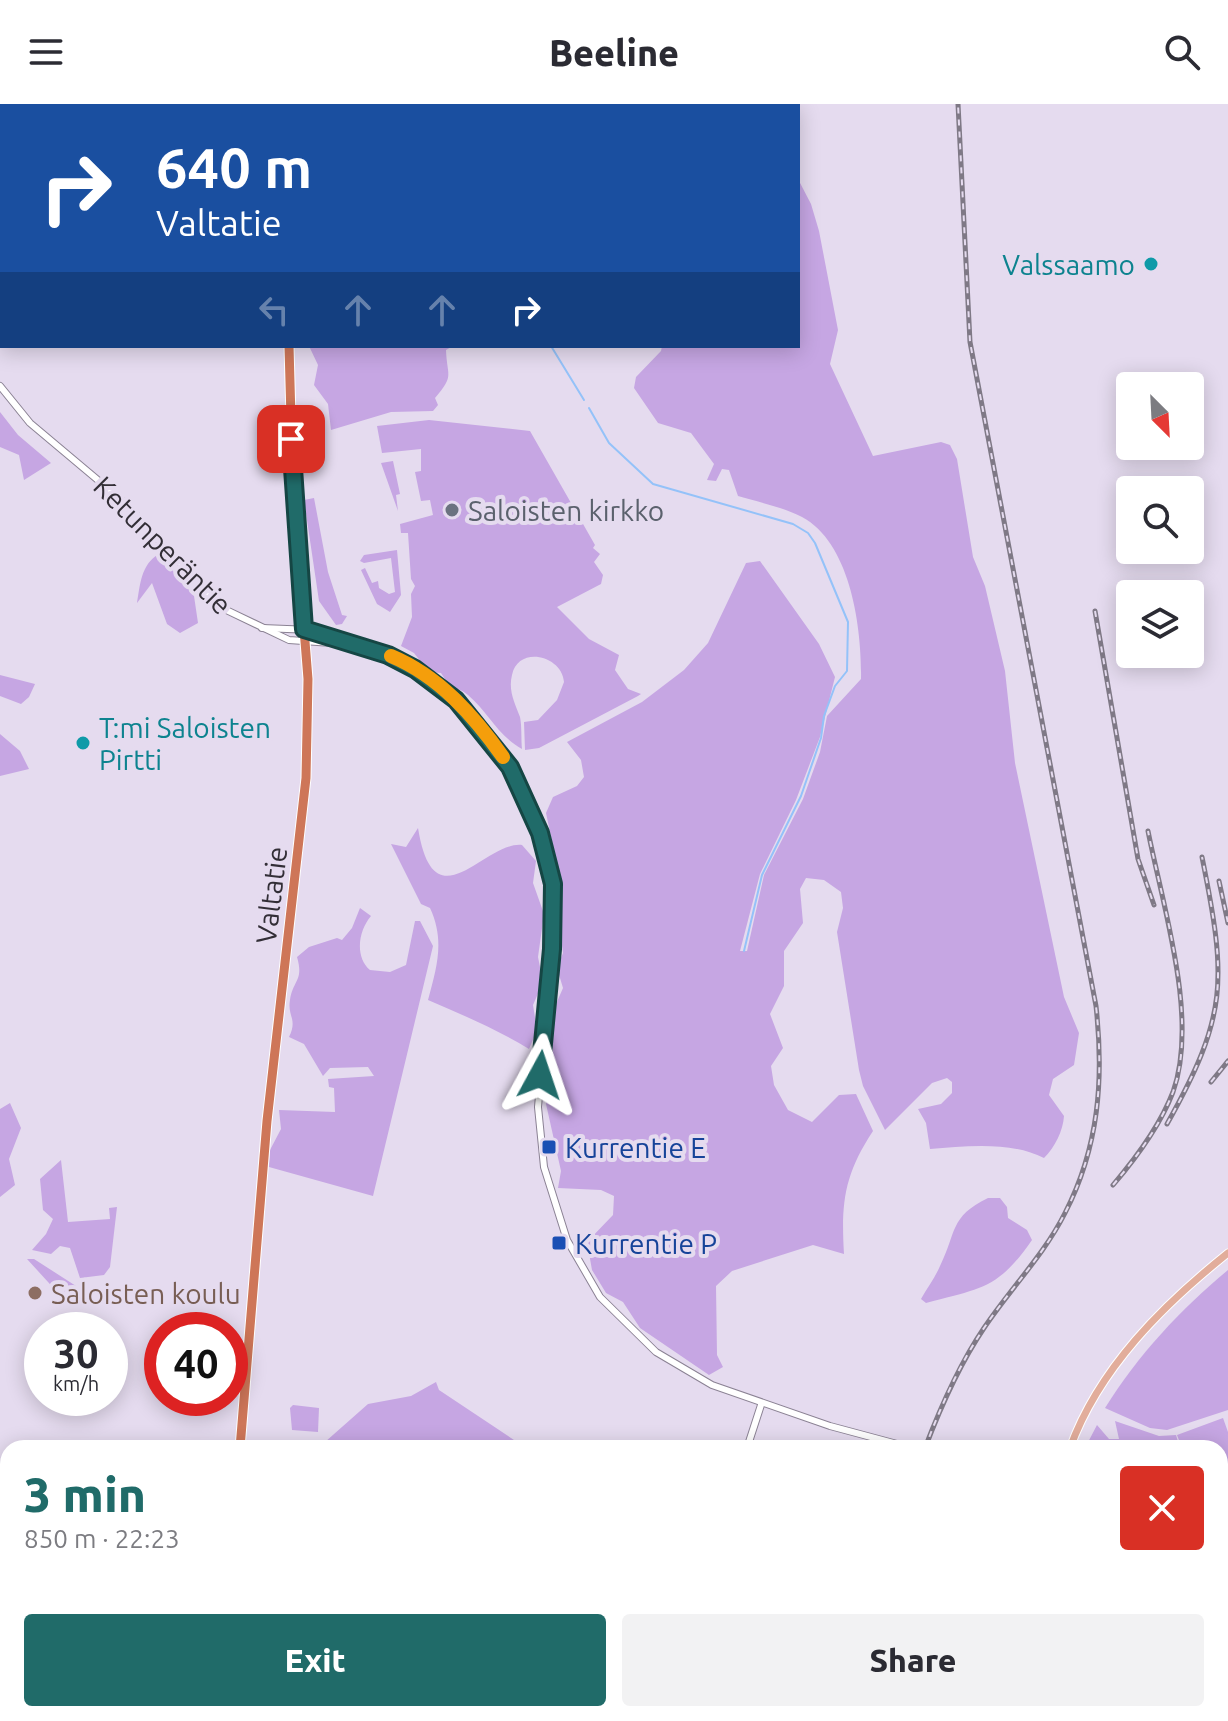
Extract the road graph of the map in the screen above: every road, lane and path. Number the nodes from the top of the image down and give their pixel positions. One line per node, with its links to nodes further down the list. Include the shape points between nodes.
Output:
1 (289, 348): 4 (highway, Valtatie)
2 (1, 387): 3 (street, Ketunperäntie, via 30,423 124,502 207,596 231,615)
3 (262, 628): 4 (street, Ketunperäntie); 5 (street, Ketunperäntie)
4 (304, 629): 5 (highway, Valtatie); 6 (street, Ketunperäntie)
5 (305, 642): 6 (street, Ketunperäntie); 9 (highway, Valtatie, via 306,778 266,1136)
6 (354, 645): 8 (street, via 400,660 456,700 510,767 540,833 553,884 539,1137 552,1203 579,1266 620,1320 656,1352 712,1385)
7 (1228, 1253): 12 (main road, via 1166,1308 1117,1363)
8 (761, 1405): 10 (street); 11 (street)
9 (241, 1440)
10 (750, 1440)
11 (883, 1440)
12 (1073, 1440)

